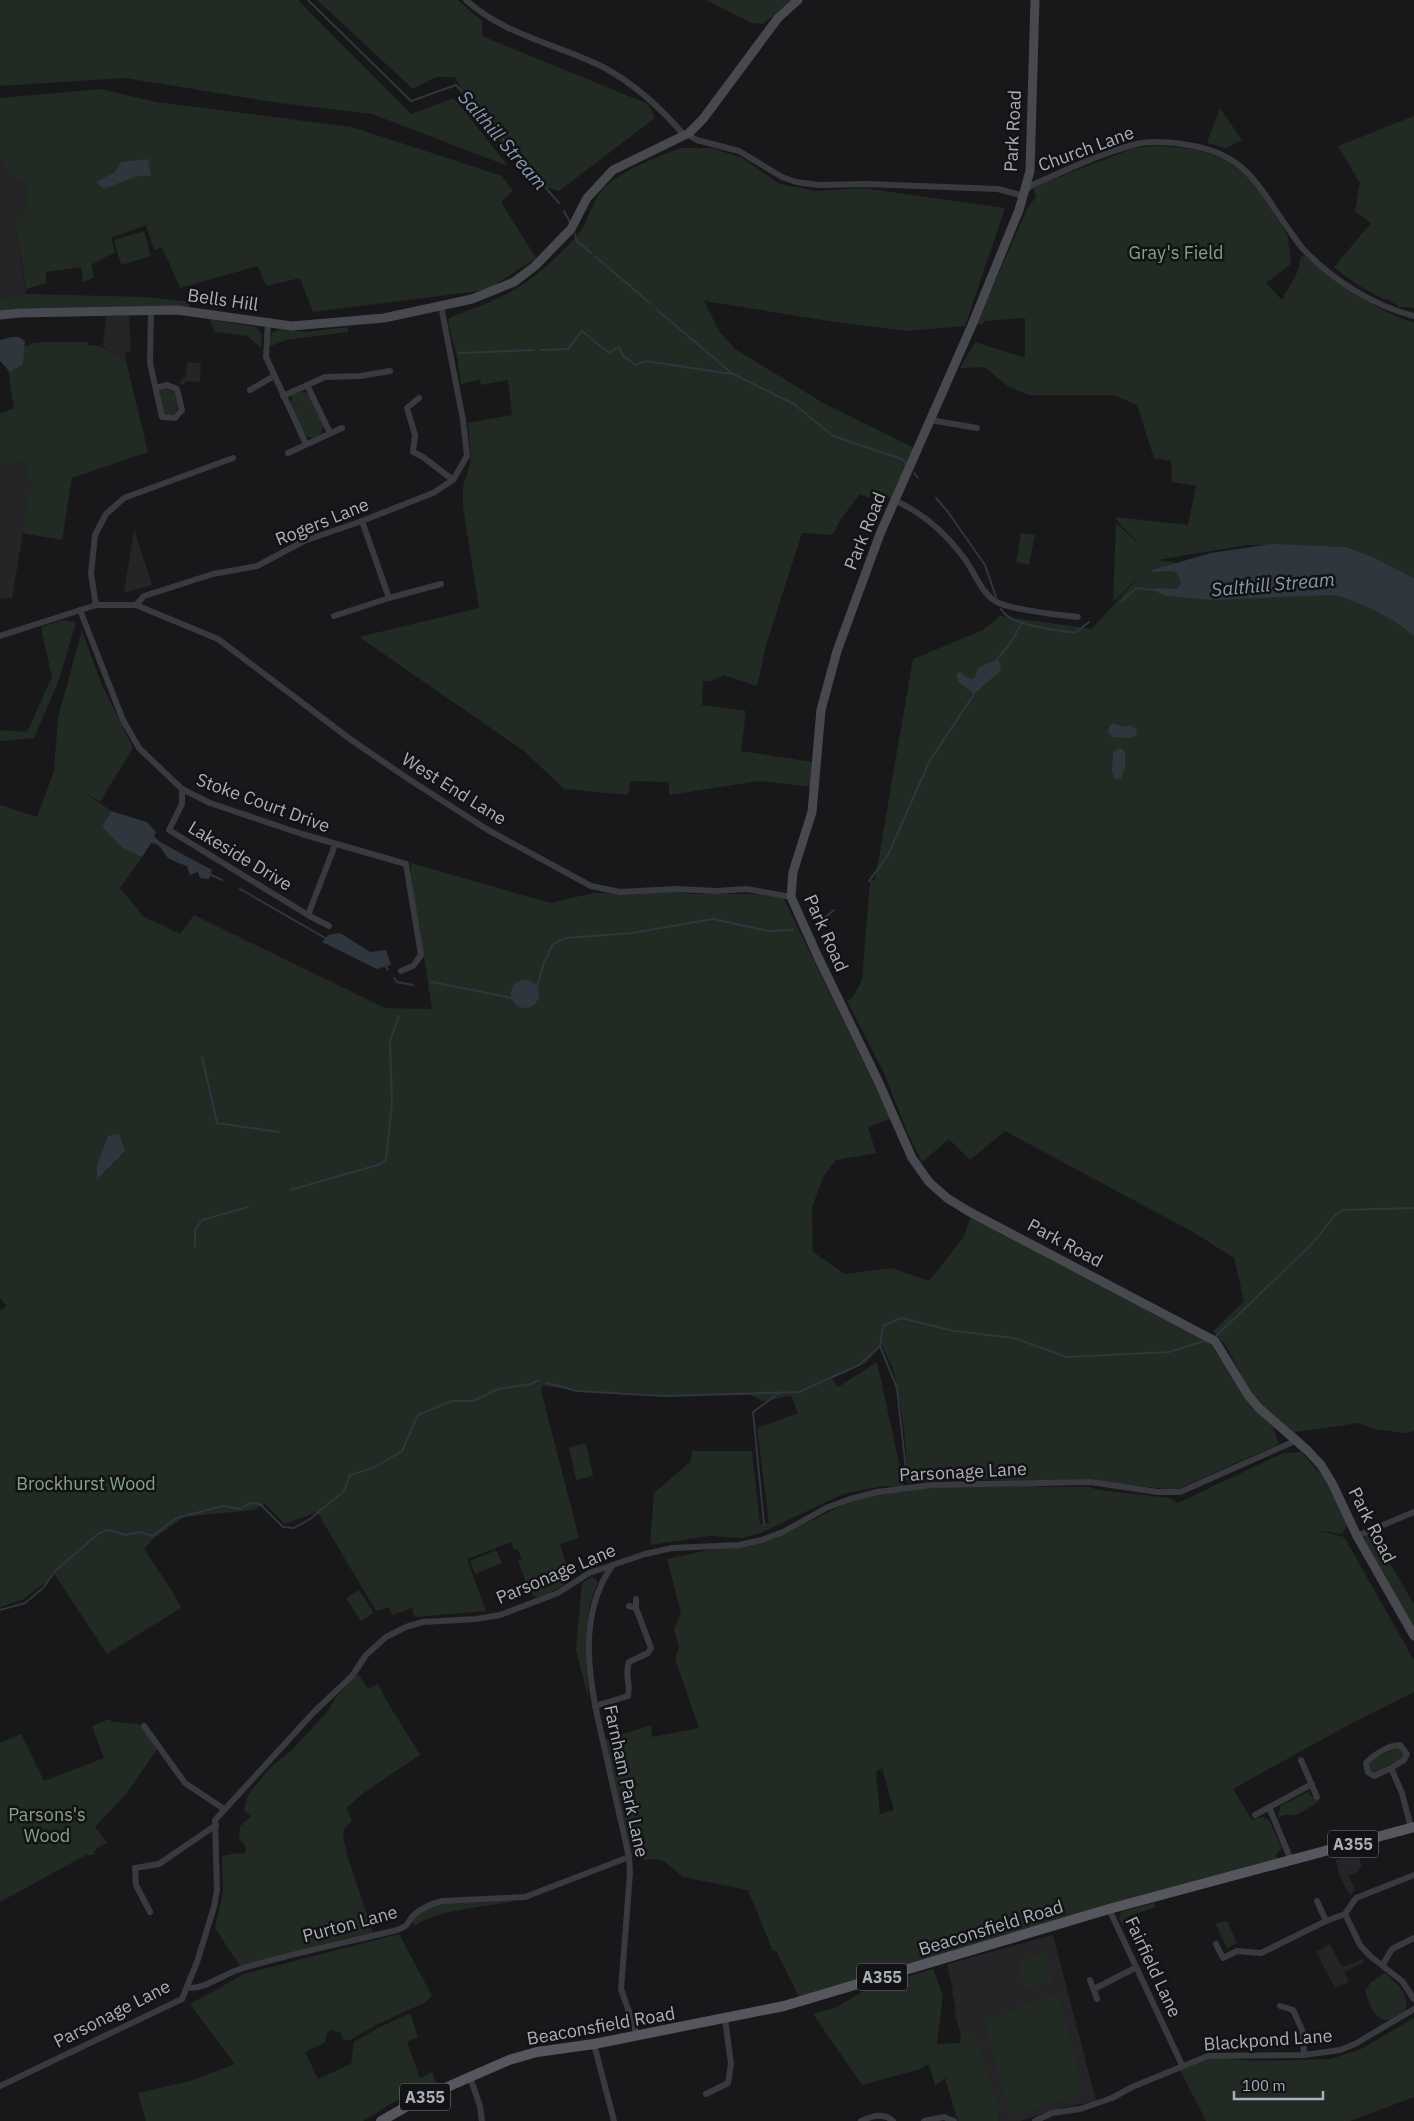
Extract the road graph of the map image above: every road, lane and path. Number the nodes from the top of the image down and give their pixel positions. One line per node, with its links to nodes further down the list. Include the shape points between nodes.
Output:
1 (466, 0): 4 (street, via 495,23 602,67 631,83)
2 (798, 0): 4 (main road, via 778,18 703,118)
3 (1035, 0): 5 (main road, Park Road, via 1030,172)
4 (687, 134): 5 (street, Church Lane, via 697,140 739,151 796,182); 6 (main road, Bells Hill, via 613,170 587,198 572,229 514,282 484,295)
5 (1024, 192): 9 (street, Church Lane, via 1135,144 1197,146 1223,155 1246,170 1303,249 1334,278 1389,309); 18 (main road, Park Road)
6 (441, 306): 10 (main road, Bells Hill, via 384,318 324,324 292,326); 25 (street, Rogers Lane, via 467,456)
7 (151, 310): 8 (main road, Bells Hill); 10 (main road, Bells Hill, via 177,310); 14 (street, via 150,364)
8 (0, 315)
9 (1414, 316)
10 (268, 323): 12 (street, via 266,357)
11 (390, 371): 13 (street, via 325,377)
12 (274, 376): 15 (street); 16 (street)
13 (307, 386): 16 (street); 21 (street)
14 (156, 388): 14 (street, via 162,417 174,418 182,410 177,388 167,385)
15 (250, 390)
16 (284, 396): 22 (street)
17 (419, 398): 25 (street, via 407,408 415,435 412,452)
18 (930, 420): 20 (street); 26 (main road, Park Road)
19 (342, 428): 21 (street)
20 (978, 428)
21 (330, 433): 22 (street)
22 (306, 444): 23 (street)
23 (288, 453)
24 (233, 458): 30 (street, via 124,498 106,514 95,535 91,574)
25 (453, 480): 27 (street, Rogers Lane, via 433,493)
26 (894, 500): 34 (street, via 916,510 948,538 994,601 1008,607); 38 (main road, Park Road, via 829,679 821,710 812,812 793,872)
27 (362, 521): 29 (street); 31 (street, Rogers Lane, via 304,541 257,566 213,574 144,596)
28 (441, 584): 29 (street)
29 (389, 598): 33 (street)
30 (96, 605): 31 (street); 32 (street)
31 (136, 605): 38 (street, West End Lane, via 218,639 407,778 488,830 591,886 620,892 747,889)
32 (80, 610): 35 (street); 36 (street, Stoke Court Drive, via 123,720 138,748)
33 (334, 616)
34 (1078, 618)
35 (0, 636)
36 (182, 789): 37 (street, Stoke Court Drive, via 210,803); 39 (street, Lakeside Drive, via 182,804 169,830)
37 (335, 845): 39 (street, Lakeside Drive); 41 (street, Stoke Court Drive, via 406,864 421,955 411,969)
38 (791, 897): 42 (main road, Park Road, via 912,1158 929,1182 966,1210 1215,1341 1248,1395)
39 (308, 915): 40 (street, Lakeside Drive)
40 (329, 926)
41 (401, 971)
42 (1295, 1441): 44 (main road, Park Road, via 1321,1465); 45 (street, Parsonage Lane, via 1180,1492 1090,1482 931,1485 850,1499 762,1540 672,1548)
43 (1414, 1512): 44 (street)
44 (1357, 1536): 49 (main road, Park Road)
45 (612, 1566): 50 (street, Farnham Park Lane, via 604,1576 592,1607 589,1669); 57 (street, Parsonage Lane, via 589,1573 558,1593 500,1615 423,1622 386,1637 366,1655 348,1681 314,1712)
46 (636, 1599): 48 (street)
47 (629, 1606): 48 (street)
48 (636, 1608): 50 (street, via 651,1648 648,1653 628,1662 625,1671 630,1690 628,1696)
49 (1414, 1636)
50 (594, 1706): 61 (street, Farnham Park Lane)
51 (144, 1726): 57 (street, via 185,1783)
52 (1301, 1760): 54 (street)
53 (1391, 1768): 53 (street, via 1374,1776 1368,1772 1366,1763 1370,1758 1400,1745 1407,1754 1404,1760); 60 (street)
54 (1312, 1784): 55 (street); 56 (street)
55 (1317, 1797)
56 (1268, 1807): 58 (street); 62 (street)
57 (224, 1809): 59 (street, Parsonage Lane, via 215,1820)
58 (1254, 1814)
59 (216, 1824): 66 (street, via 159,1864 135,1868 136,1885); 74 (street, Parsonage Lane, via 217,1890 214,1908)
60 (1413, 1828): 62 (main road, Beaconsfield Road / A355)
61 (629, 1857): 74 (street, Purton Lane, via 525,1896 430,1904 408,1925 397,1930 260,1963 198,1987); 81 (street, Farnham Park Lane, via 621,1989)
62 (1291, 1860): 65 (main road, Beaconsfield Road / A355)
63 (1414, 1876): 67 (street, via 1356,1898)
64 (1317, 1901): 68 (street)
65 (1109, 1909): 72 (street, Fairfield Lane); 80 (main road, Beaconsfield Road / A355, via 789,2005)
66 (150, 1912)
67 (1345, 1914): 68 (street); 71 (street, via 1360,1945)
68 (1326, 1921): 70 (street, via 1261,1953 1237,1951 1223,1958)
69 (1414, 1938): 71 (street, via 1392,1949)
70 (1216, 1944)
71 (1382, 1964): 77 (street, via 1402,1980)
72 (1135, 1968): 75 (street); 84 (street, Fairfield Lane)
73 (1090, 1980): 75 (street)
74 (188, 1987): 86 (street, Parsonage Lane, via 182,1999)
75 (1094, 1989): 76 (street)
76 (1096, 1999)
77 (1414, 1999)
78 (1280, 2006): 83 (street, via 1293,2010 1304,2032)
79 (1414, 2009): 83 (street, Blackpond Lane, via 1355,2044 1340,2050)
80 (725, 2019): 81 (main road, Beaconsfield Road / A355); 87 (street, via 731,2064 728,2083)
81 (637, 2035): 82 (main road, Beaconsfield Road / A355)
82 (594, 2044): 85 (main road, Beaconsfield Road / A355, via 537,2052); 90 (street)
83 (1304, 2055): 84 (street, Blackpond Lane, via 1208,2056)
84 (1182, 2065): 95 (street, Blackpond Lane, via 1112,2098 1080,2109 1052,2113)
85 (470, 2077): 88 (main road, Beaconsfield Road / A355); 89 (street)
86 (0, 2086)
87 (706, 2094)
88 (381, 2121)
89 (482, 2121)
90 (614, 2121)
91 (861, 2121): 92 (street, via 879,2115)
92 (893, 2121)
93 (924, 2121): 94 (street, via 944,2117)
94 (954, 2121)
95 (1035, 2121)

